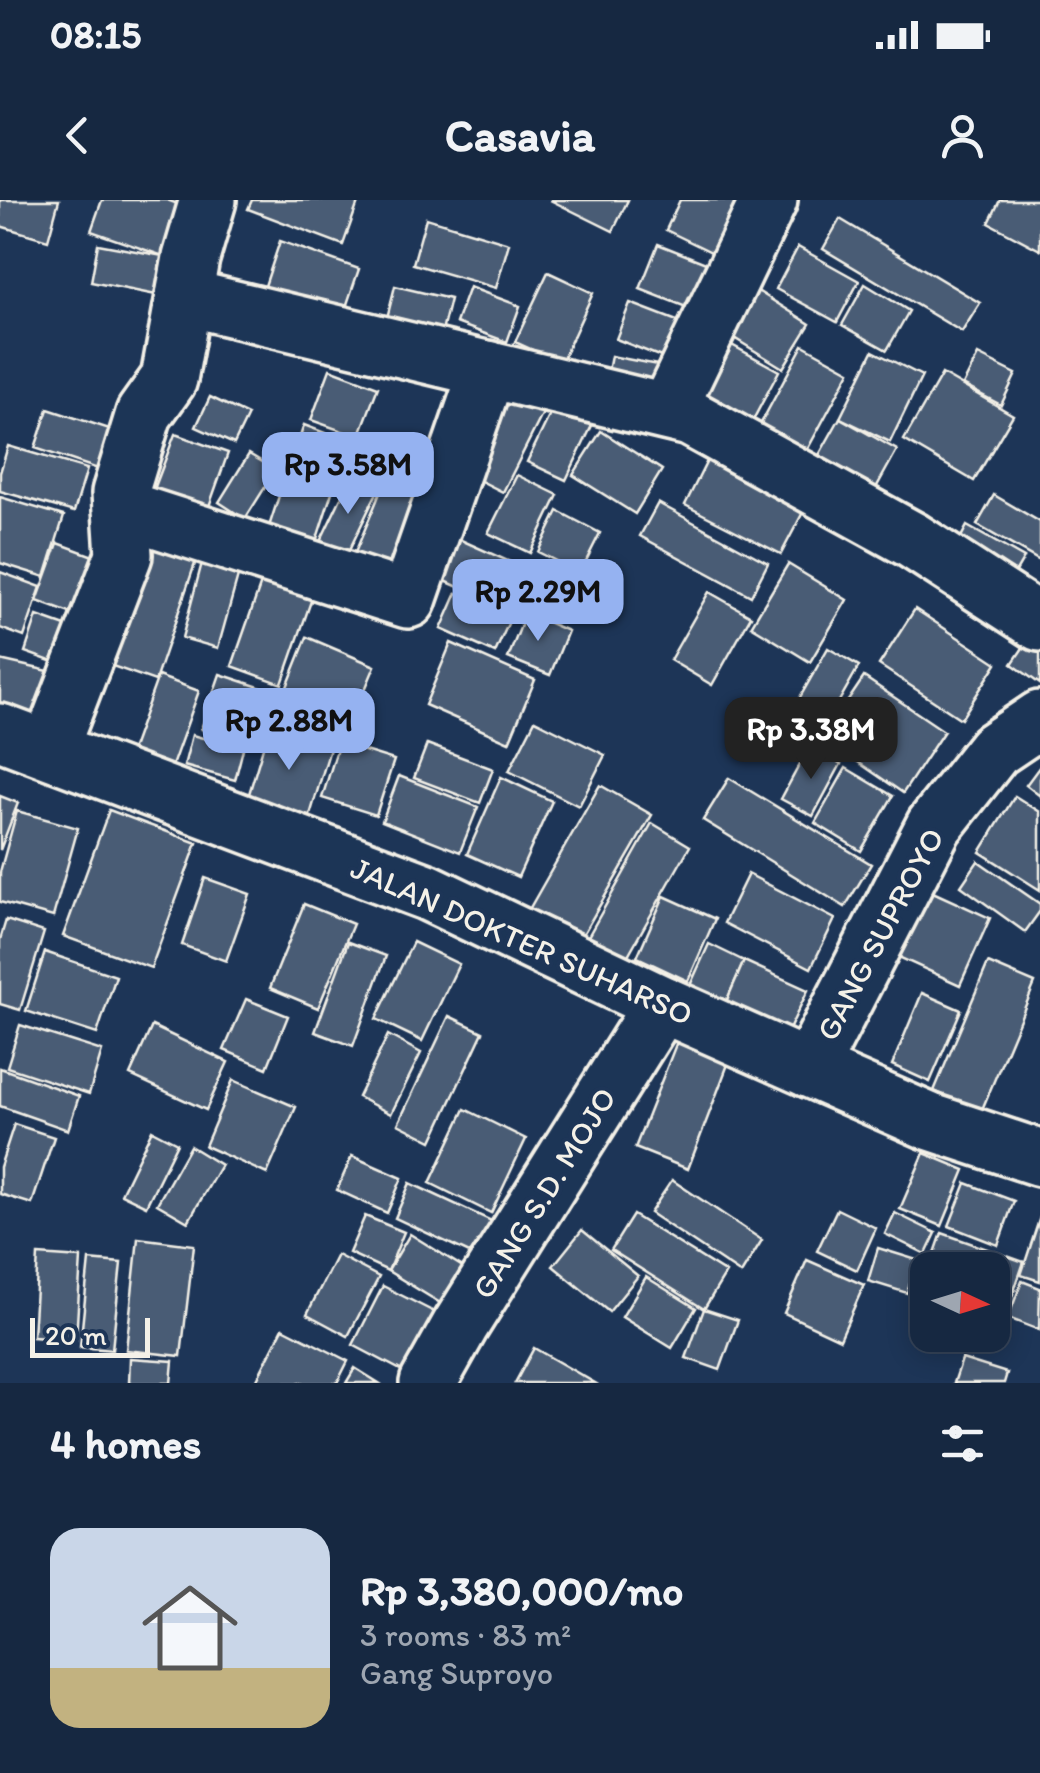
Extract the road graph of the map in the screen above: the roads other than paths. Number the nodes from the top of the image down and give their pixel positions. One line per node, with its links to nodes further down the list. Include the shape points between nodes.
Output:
1 (208, 200): 3 (street)
2 (760, 203): 5 (street)
3 (184, 297): 4 (street); 6 (street, via 169,379 144,414)
4 (488, 369): 5 (street); 6 (street, via 408,600)
5 (667, 412): 7 (street, via 690,418 912,540)
6 (120, 508): 9 (street, via 124,555)
7 (1040, 623)
8 (1040, 719): 11 (street, GANG SUPROYO, via 994,750 934,826)
9 (25, 740): 10 (street, JALAN DOKTER SUHARSO, via 427,892)
10 (662, 1004): 11 (street, JALAN DOKTER SUHARSO); 13 (street, GANG S.D. MOJO)
11 (809, 1069): 12 (street, JALAN DOKTER SUHARSO, via 928,1121)
12 (1040, 1158)
13 (428, 1383)

